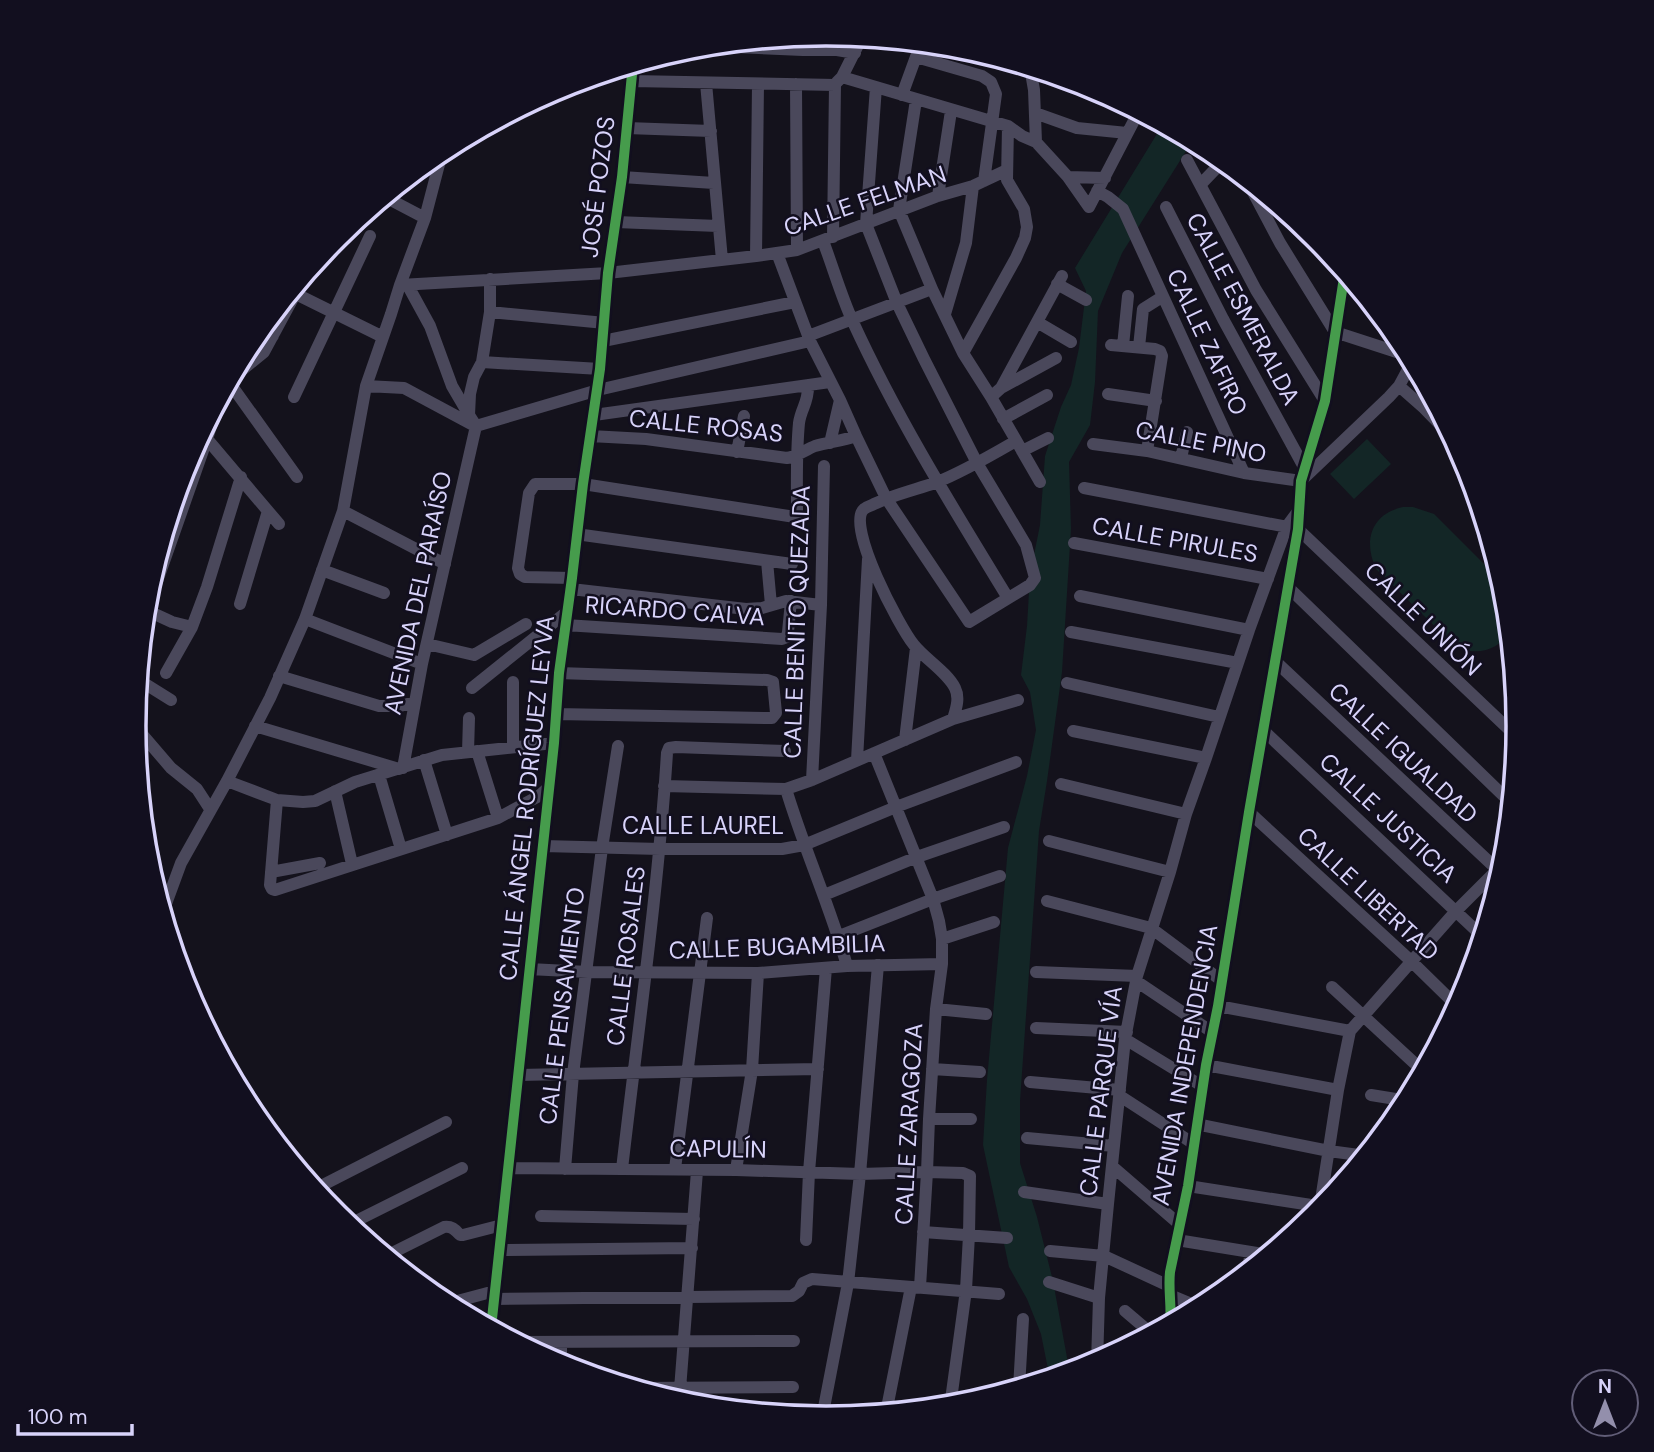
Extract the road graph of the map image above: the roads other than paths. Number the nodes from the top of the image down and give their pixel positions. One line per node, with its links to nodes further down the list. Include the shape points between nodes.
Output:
1 (858, 47): 4 (street)
2 (767, 48): 4 (street)
3 (918, 51): 5 (street)
4 (855, 53): 9 (street)
5 (916, 57): 14 (street); 19 (street, via 991,82 996,94)
6 (632, 75): 8 (street, JOSÉ POZOS)
7 (1032, 78): 17 (street)
8 (632, 81): 10 (street); 21 (street, JOSÉ POZOS)
9 (839, 81): 12 (street); 13 (street); 46 (street)
10 (706, 83): 11 (street); 22 (street)
11 (758, 84): 12 (street); 49 (street)
12 (796, 84): 47 (street)
13 (876, 87): 14 (street); 43 (street)
14 (902, 95): 15 (street)
15 (916, 100): 16 (street); 40 (street)
16 (951, 111): 19 (street); 36 (street)
17 (1035, 113): 23 (street, via 1077,128); 24 (street)
18 (1134, 119): 23 (street)
19 (992, 122): 20 (street); 33 (street)
20 (1008, 126): 24 (street); 28 (street)
21 (627, 128): 22 (street); 29 (street, JOSÉ POZOS)
22 (711, 131): 32 (street)
23 (1127, 133): 31 (street)
24 (1036, 142): 30 (street)
25 (1187, 160): 34 (street)
26 (438, 168): 41 (street)
27 (1216, 168): 34 (street)
28 (1007, 170): 33 (street, CALLE FELMAN); 77 (street, via 1007,180 1024,209 1025,238)
29 (622, 177): 32 (street); 42 (street, JOSÉ POZOS)
30 (1068, 177): 31 (street); 35 (street, via 1089,207)
31 (1105, 178): 35 (street)
32 (714, 183): 44 (street)
33 (979, 183): 36 (street, CALLE FELMAN); 64 (street)
34 (1202, 184): 96 (street, via 1256,290)
35 (1097, 191): 58 (street, CALLE ZAFIRO, via 1123,209)
36 (938, 196): 40 (street, CALLE FELMAN)
37 (1256, 198): 69 (street)
38 (394, 202): 41 (street)
39 (1166, 206): 116 (street, CALLE ESMERALDA)
40 (899, 210): 43 (street, CALLE FELMAN); 55 (street)
41 (425, 218): 53 (street)
42 (616, 222): 44 (street); 51 (street, JOSÉ POZOS)
43 (866, 225): 46 (street, CALLE FELMAN); 61 (street)
44 (718, 226): 50 (street)
45 (369, 236): 63 (street)
46 (828, 239): 47 (street, CALLE FELMAN); 65 (street)
47 (797, 250): 48 (street, CALLE FELMAN)
48 (777, 253): 49 (street, CALLE FELMAN); 60 (street)
49 (756, 256): 50 (street, CALLE FELMAN)
50 (722, 260): 51 (street, CALLE FELMAN)
51 (608, 273): 52 (street, CALLE FELMAN); 68 (street, CALLE ÁNGEL RODRÍGUEZ LEYVA)
52 (490, 279): 53 (street, CALLE FELMAN); 62 (street, AVENIDA DEL PARAÍSO)
53 (403, 285): 72 (street); 101 (street, via 430,326 452,386)
54 (1346, 286): 69 (street)
55 (932, 289): 61 (street); 64 (street)
56 (1128, 296): 76 (street, via 1117,345)
57 (299, 297): 63 (street)
58 (1162, 297): 76 (street, via 1143,309); 117 (street, CALLE ZAFIRO)
59 (1086, 300): 67 (street, via 1059,280)
60 (795, 302): 73 (street); 74 (street)
61 (897, 303): 65 (street); 114 (street)
62 (490, 312): 68 (street); 81 (street, AVENIDA DEL PARAÍSO)
63 (334, 313): 72 (street); 93 (street)
64 (945, 314): 77 (street)
65 (852, 320): 73 (street); 121 (street)
66 (279, 322): 71 (street)
67 (1037, 322): 75 (street); 90 (street)
68 (605, 323): 74 (street, CALLE ÁNGEL RODRÍGUEZ LEYVA)
69 (1335, 332): 78 (street); 96 (street)
70 (270, 336): 71 (street)
71 (273, 336): 80 (street)
72 (383, 337): 86 (street)
73 (809, 339): 84 (street); 89 (street)
74 (603, 341): 82 (street, CALLE ÁNGEL RODRÍGUEZ LEYVA)
75 (1071, 342)
76 (1139, 347): 95 (street, via 1155,349 1162,356)
77 (963, 353): 90 (street)
78 (1396, 354)
79 (1056, 358): 90 (street)
80 (253, 361)
81 (482, 362): 82 (street); 101 (street, AVENIDA DEL PARAÍSO, via 470,394)
82 (600, 369): 89 (street, CALLE ÁNGEL RODRÍGUEZ LEYVA)
83 (1407, 370): 87 (street)
84 (830, 382): 85 (street); 94 (street)
85 (808, 385): 97 (street); 112 (street)
86 (366, 386): 101 (street, via 404,388); 127 (street)
87 (1399, 386): 99 (street); 120 (street)
88 (236, 389): 119 (street)
89 (598, 390): 97 (street, CALLE ÁNGEL RODRÍGUEZ LEYVA); 101 (street)
90 (996, 393): 100 (street)
91 (1108, 394): 95 (street)
92 (1047, 395): 100 (street)
93 (294, 397)
94 (840, 400): 104 (street); 107 (street)
95 (1156, 401): 110 (street)
96 (1325, 401): 116 (street)
97 (594, 415): 103 (street, CALLE ÁNGEL RODRÍGUEZ LEYVA)
98 (744, 416): 111 (street)
99 (1434, 418)
100 (1003, 419): 109 (street)
101 (472, 421): 134 (street, AVENIDA DEL PARAÍSO)
102 (1187, 432): 113 (street)
103 (590, 436): 111 (street, CALLE ROSAS); 123 (street, CALLE ÁNGEL RODRÍGUEZ LEYVA)
104 (856, 436): 107 (street, CALLE ROSAS); 125 (street)
105 (1048, 438): 109 (street)
106 (209, 442): 118 (street)
107 (831, 443): 112 (street, CALLE ROSAS)
108 (1093, 444): 110 (street, CALLE PINO)
109 (1019, 446): 114 (street); 122 (street)
110 (1147, 450): 113 (street, CALLE PINO)
111 (737, 452): 112 (street, CALLE ROSAS)
112 (796, 456): 123 (street, via 795,517)
113 (1181, 458): 117 (street, CALLE PINO)
114 (976, 463): 121 (street); 142 (street, via 1026,545 1035,578)
115 (824, 466): 146 (street, CALLE BENITO QUEZADA)
116 (1304, 467): 120 (street)
117 (1244, 473): 120 (street, CALLE PINO)
118 (241, 477): 126 (street); 152 (street)
119 (297, 477)
120 (1301, 481): 129 (street)
121 (937, 482): 125 (street); 142 (street)
122 (1040, 482)
123 (583, 484): 130 (street, CALLE ÁNGEL RODRÍGUEZ LEYVA); 138 (street, via 535,484 529,493 518,568 525,577)
124 (1084, 488): 129 (street)
125 (886, 498): 132 (street, via 860,516); 142 (street, via 969,622)
126 (268, 511): 128 (street); 144 (street)
127 (343, 511): 134 (street); 136 (street)
128 (279, 524)
129 (1293, 528): 137 (street, CALLE PARQUE VÍA); 139 (street, AVENIDA INDEPENDENCIA); 175 (street, CALLE UNIÓN)
130 (576, 534): 133 (street); 138 (street, CALLE ÁNGEL RODRÍGUEZ LEYVA)
131 (1074, 543): 137 (street, CALLE PIRULES)
132 (868, 555): 156 (street, via 890,607); 188 (street)
133 (767, 561): 135 (street); 145 (street)
134 (445, 564): 155 (street, AVENIDA DEL PARAÍSO)
135 (792, 564)
136 (322, 570): 140 (street); 149 (street)
137 (1268, 579): 153 (street, CALLE PARQUE VÍA)
138 (571, 583): 145 (street, via 746,609); 147 (street, CALLE ÁNGEL RODRÍGUEZ LEYVA)
139 (1288, 587): 157 (street, AVENIDA INDEPENDENCIA); 199 (street)
140 (384, 593)
141 (1080, 596): 153 (street)
142 (1008, 598)
143 (792, 601): 145 (street); 146 (street); 151 (street, RICARDO CALVA, via 787,636 782,639)
144 (240, 604)
145 (771, 605)
146 (821, 605): 192 (street, CALLE BENITO QUEZADA)
147 (568, 611): 151 (street, CALLE ÁNGEL RODRÍGUEZ LEYVA); 166 (street)
148 (156, 614): 152 (street)
149 (305, 619): 159 (street); 162 (street)
150 (526, 624): 155 (street, via 474,655)
151 (565, 625): 161 (street, CALLE ÁNGEL RODRÍGUEZ LEYVA)
152 (192, 627): 160 (street)
153 (1249, 630): 158 (street, CALLE PARQUE VÍA)
154 (1071, 632): 158 (street)
155 (427, 644): 159 (street, AVENIDA DEL PARAÍSO)
156 (916, 648): 173 (street, via 956,689); 178 (street)
157 (1276, 662): 177 (street, AVENIDA INDEPENDENCIA); 216 (street, CALLE IGUALDAD)
158 (1238, 663): 172 (street, CALLE PARQUE VÍA)
159 (422, 664): 169 (street, AVENIDA DEL PARAÍSO)
160 (166, 673)
161 (559, 673): 170 (street, CALLE ÁNGEL RODRÍGUEZ LEYVA); 170 (street, via 767,680 774,682 776,713 772,718)
162 (279, 676): 169 (street, via 379,706); 174 (street)
163 (513, 682): 182 (street)
164 (1067, 683): 172 (street)
165 (148, 686): 167 (street)
166 (472, 688)
167 (171, 700)
168 (1018, 700): 173 (street)
169 (415, 702): 190 (street, AVENIDA DEL PARAÍSO)
170 (557, 714): 180 (street, CALLE ÁNGEL RODRÍGUEZ LEYVA)
171 (469, 718): 183 (street)
172 (1219, 718): 186 (street, CALLE PARQUE VÍA)
173 (953, 719): 178 (street)
174 (256, 726): 190 (street); 193 (street)
175 (1507, 729)
176 (1073, 731): 186 (street)
177 (1264, 731): 203 (street, AVENIDA INDEPENDENCIA); 227 (street, CALLE JUSTICIA)
178 (905, 740): 185 (street)
179 (147, 741): 202 (street, via 197,789)
180 (554, 743): 182 (street); 195 (street, CALLE ÁNGEL RODRÍGUEZ LEYVA)
181 (618, 746): 212 (street, CALLE PENSAMIENTO)
182 (513, 747): 183 (street)
183 (473, 751): 187 (street); 205 (street)
184 (785, 751): 196 (street, CALLE ROSALES, via 669,748)
185 (874, 753): 188 (street); 201 (street, CALLE ZARAGOZA)
186 (1206, 758): 204 (street, CALLE PARQUE VÍA)
187 (424, 760): 190 (street); 207 (street)
188 (857, 760): 192 (street)
189 (1016, 762): 201 (street, CALLE LAUREL)
190 (401, 768): 191 (street)
191 (379, 775): 198 (street); 213 (street)
192 (812, 780): 197 (street)
193 (227, 781): 200 (street); 202 (street)
194 (1061, 784): 204 (street)
195 (549, 786): 205 (street); 210 (street, CALLE ÁNGEL RODRÍGUEZ LEYVA)
196 (664, 786): 197 (street); 214 (street, CALLE ROSALES)
197 (786, 789): 209 (street)
198 (335, 792): 200 (street, via 315,801); 217 (street)
199 (1504, 796)
200 (277, 800): 219 (street)
201 (896, 807): 209 (street, CALLE LAUREL); 215 (street, CALLE ZARAGOZA)
202 (210, 809): 224 (street)
203 (1249, 812): 234 (street, CALLE LIBERTAD); 246 (street, AVENIDA INDEPENDENCIA)
204 (1185, 814): 220 (street, CALLE PARQUE VÍA)
205 (498, 818): 207 (street)
206 (1004, 827): 215 (street)
207 (447, 835): 213 (street)
208 (1049, 841): 220 (street)
209 (804, 845): 214 (street, CALLE LAUREL); 223 (street)
210 (543, 846): 212 (street, CALLE LAUREL); 239 (street, CALLE ÁNGEL RODRÍGUEZ LEYVA)
211 (317, 847): 218 (street)
212 (602, 848): 214 (street, CALLE LAUREL); 240 (street, CALLE PENSAMIENTO)
213 (401, 849): 217 (street)
214 (660, 849): 241 (street, CALLE ROSALES)
215 (916, 857): 223 (street); 225 (street, CALLE ZARAGOZA)
216 (1494, 860)
217 (352, 864): 218 (street)
218 (321, 868): 219 (street); 219 (street, via 275,890 270,886)
219 (271, 872)
220 (1170, 872): 230 (street, CALLE PARQUE VÍA)
221 (1000, 876): 225 (street)
222 (1489, 880): 227 (street)
223 (824, 895): 232 (street)
224 (169, 896)
225 (933, 899): 232 (street); 233 (street, CALLE ZARAGOZA)
226 (1047, 901): 230 (street)
227 (1456, 911): 231 (street, CALLE JUSTICIA); 234 (street)
228 (707, 918): 242 (street)
229 (993, 922): 233 (street)
230 (1151, 928): 245 (street, CALLE PARQUE VÍA); 246 (street)
231 (1476, 930)
232 (839, 936): 237 (street)
233 (942, 939): 235 (street, CALLE ZARAGOZA)
234 (1411, 961): 248 (street, CALLE LIBERTAD); 252 (street)
235 (942, 964): 236 (street, CALLE BUGAMBILIA); 250 (street, CALLE ZARAGOZA)
236 (878, 965): 237 (street, CALLE BUGAMBILIA); 292 (street)
237 (847, 966): 238 (street, CALLE BUGAMBILIA)
238 (826, 968): 244 (street, CALLE BUGAMBILIA); 259 (street)
239 (529, 969): 240 (street, CALLE BUGAMBILIA); 266 (street, CALLE ÁNGEL RODRÍGUEZ LEYVA)
240 (588, 972): 241 (street, CALLE BUGAMBILIA); 265 (street, CALLE PENSAMIENTO)
241 (646, 972): 242 (street, CALLE BUGAMBILIA); 263 (street, CALLE ROSALES)
242 (701, 972): 244 (street, CALLE BUGAMBILIA); 262 (street)
243 (1036, 972): 245 (street)
244 (758, 973): 261 (street)
245 (1136, 979): 255 (street); 256 (street, CALLE PARQUE VÍA)
246 (1222, 981): 249 (street, AVENIDA INDEPENDENCIA)
247 (1332, 987): 252 (street)
248 (1450, 999)
249 (1218, 1006): 254 (street); 255 (street, AVENIDA INDEPENDENCIA)
250 (936, 1009): 251 (street); 260 (street, CALLE ZARAGOZA)
251 (986, 1014)
252 (1363, 1015): 254 (street); 258 (street)
253 (1036, 1028): 256 (street)
254 (1350, 1031): 269 (street)
255 (1212, 1032): 257 (street, AVENIDA INDEPENDENCIA)
256 (1126, 1036): 268 (street); 270 (street, CALLE PARQUE VÍA)
257 (1206, 1065): 268 (street, AVENIDA INDEPENDENCIA); 269 (street)
258 (1417, 1065)
259 (818, 1069): 261 (street); 290 (street)
260 (932, 1069): 264 (street); 273 (street, CALLE ZARAGOZA)
261 (752, 1070): 262 (street); 288 (street)
262 (688, 1071): 263 (street); 287 (street)
263 (633, 1072): 265 (street); 286 (street, CALLE ROSALES)
264 (980, 1072)
265 (573, 1074): 266 (street); 285 (street, CALLE PENSAMIENTO)
266 (518, 1075): 284 (street, CALLE ÁNGEL RODRÍGUEZ LEYVA)
267 (1030, 1082): 270 (street)
268 (1202, 1086): 276 (street, AVENIDA INDEPENDENCIA)
269 (1338, 1090): 280 (street)
270 (1120, 1093): 278 (street); 279 (street, CALLE PARQUE VÍA)
271 (1371, 1095): 272 (street)
272 (1396, 1099)
273 (929, 1119): 274 (street); 291 (street, CALLE ZARAGOZA)
274 (971, 1119)
275 (446, 1122): 293 (street)
276 (1196, 1124): 278 (street, AVENIDA INDEPENDENCIA); 280 (street)
277 (1027, 1138): 279 (street)
278 (1194, 1144): 294 (street, AVENIDA INDEPENDENCIA)
279 (1114, 1146): 282 (street, CALLE PARQUE VÍA)
280 (1329, 1151): 281 (street); 295 (street)
281 (1355, 1155)
282 (1113, 1167): 297 (street, CALLE PARQUE VÍA); 302 (street)
283 (462, 1168): 301 (street)
284 (509, 1168): 285 (street, CAPULÍN); 303 (street, CALLE ÁNGEL RODRÍGUEZ LEYVA)
285 (565, 1169): 286 (street, CAPULÍN)
286 (622, 1169): 287 (street, CAPULÍN)
287 (675, 1170): 289 (street, CAPULÍN)
288 (736, 1170): 289 (street, CAPULÍN); 290 (street, CAPULÍN)
289 (697, 1171): 300 (street)
290 (809, 1172): 292 (street, CAPULÍN); 307 (street)
291 (927, 1172): 292 (street, CAPULÍN); 304 (street, CALLE ZARAGOZA); 305 (street, CAPULÍN, via 970,1175)
292 (860, 1174): 318 (street)
293 (324, 1184)
294 (1188, 1185): 298 (street); 302 (street, AVENIDA INDEPENDENCIA)
295 (1323, 1191)
296 (1024, 1192): 297 (street)
297 (1108, 1203): 315 (street, CALLE PARQUE VÍA)
298 (1308, 1207)
299 (541, 1216): 300 (street)
300 (694, 1219): 309 (street)
301 (359, 1220)
302 (1179, 1223): 308 (street, AVENIDA INDEPENDENCIA)
303 (502, 1225): 310 (street, CALLE ÁNGEL RODRÍGUEZ LEYVA); 312 (street, via 463,1235 448,1226)
304 (923, 1232): 305 (street); 319 (street, CALLE ZARAGOZA)
305 (970, 1235): 306 (street); 320 (street)
306 (1007, 1238)
307 (806, 1240)
308 (1177, 1240): 313 (street); 321 (street, AVENIDA INDEPENDENCIA)
309 (692, 1248): 310 (street); 324 (street)
310 (499, 1250): 323 (street, CALLE ÁNGEL RODRÍGUEZ LEYVA)
311 (1050, 1251): 315 (street)
312 (395, 1252)
313 (1251, 1252): 314 (street); 316 (street)
314 (1257, 1253)
315 (1104, 1255): 321 (street); 325 (street, CALLE PARQUE VÍA)
316 (1250, 1259)
317 (1049, 1282): 325 (street)
318 (848, 1283): 319 (street); 324 (street, via 812,1279 792,1296); 345 (street)
319 (916, 1287): 320 (street); 344 (street, CALLE ZARAGOZA)
320 (966, 1290): 322 (street); 343 (street)
321 (1170, 1290): 327 (street); 329 (street, AVENIDA INDEPENDENCIA)
322 (999, 1294)
323 (494, 1295): 324 (street); 326 (street); 330 (street, CALLE ÁNGEL RODRÍGUEZ LEYVA)
324 (688, 1297): 333 (street)
325 (1099, 1298): 337 (street, CALLE PARQUE VÍA)
326 (463, 1301)
327 (1190, 1301)
328 (1125, 1311): 332 (street)
329 (1170, 1313)
330 (492, 1318)
331 (1023, 1319): 339 (street)
332 (1144, 1327)
333 (685, 1340): 334 (street); 336 (street); 341 (street)
334 (794, 1340)
335 (539, 1342): 336 (street)
336 (561, 1342): 338 (street)
337 (1097, 1350)
338 (561, 1352)
339 (1020, 1378)
340 (669, 1387): 341 (street)
341 (680, 1387): 342 (street)
342 (793, 1387)
343 (952, 1395)
344 (888, 1404)
345 (824, 1406)

